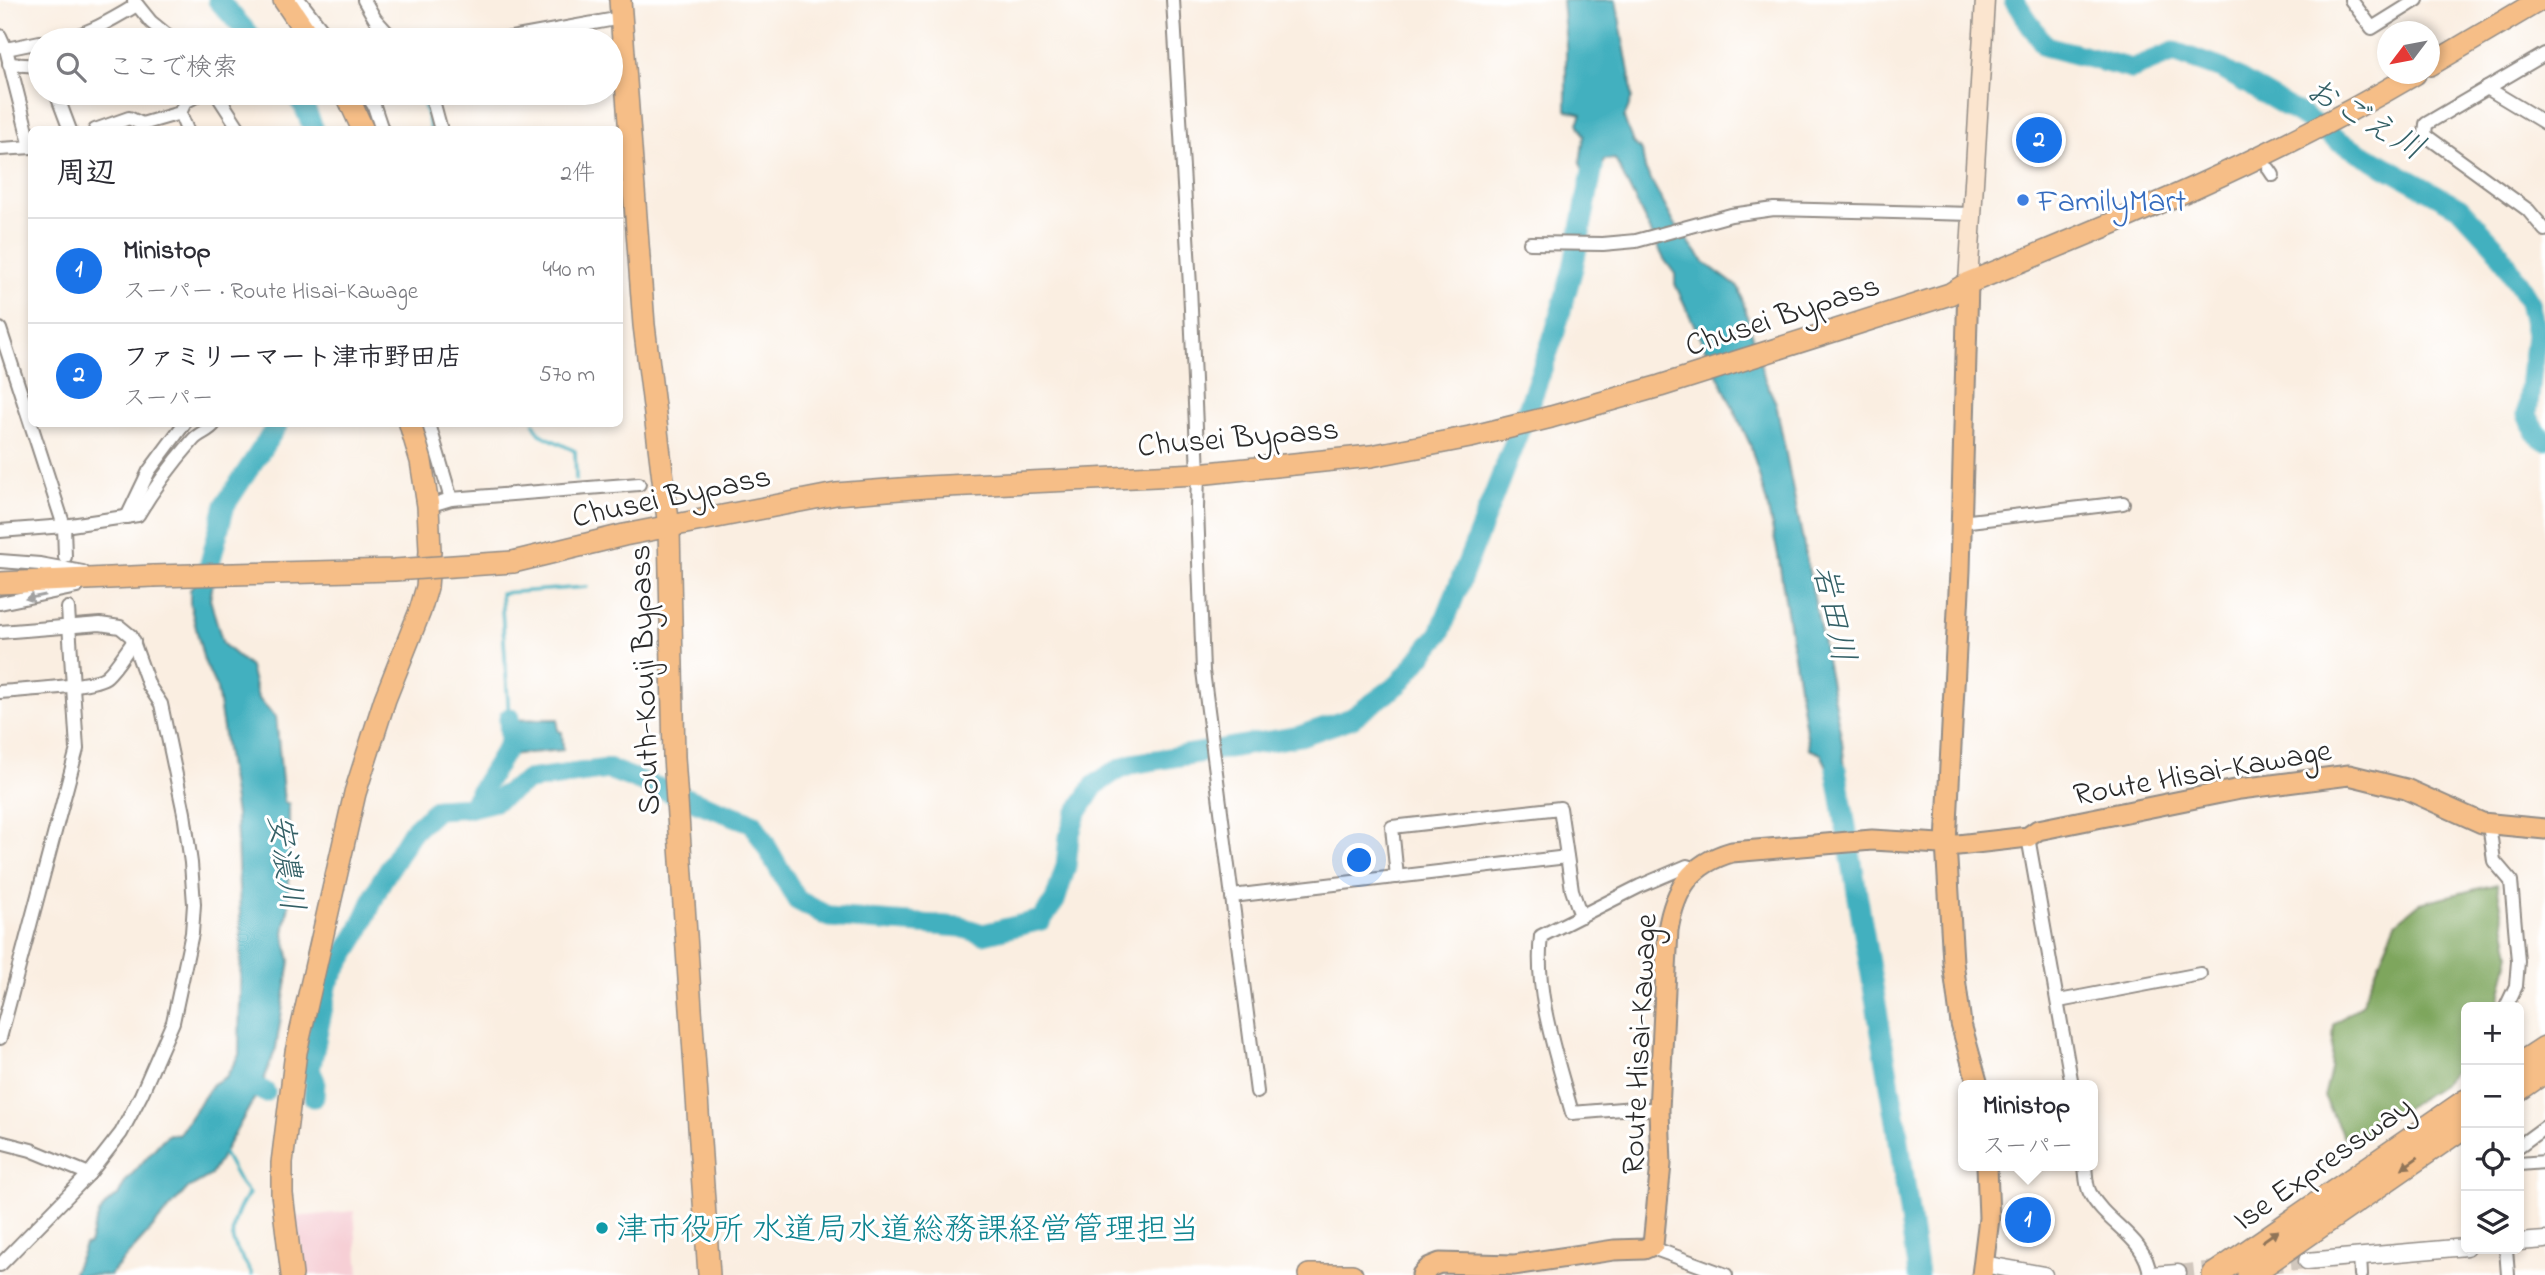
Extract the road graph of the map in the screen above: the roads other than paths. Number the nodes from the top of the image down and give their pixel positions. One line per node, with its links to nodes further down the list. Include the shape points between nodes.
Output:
1 (284, 0): 15 (highway)
2 (299, 0): 16 (street)
3 (364, 0): 17 (street)
4 (1173, 0): 59 (street)
5 (2351, 0): 6 (street, via 2371,28)
6 (2417, 0)
7 (2540, 0): 25 (highway)
8 (1985, 1): 48 (main road)
9 (136, 2): 11 (street); 12 (street)
10 (621, 9): 18 (street); 19 (highway, South-Kouji Bypass)
11 (151, 22): 13 (street); 14 (street)
12 (96, 28)
13 (155, 28)
14 (158, 28)
15 (303, 28)
16 (321, 28)
17 (383, 28)
18 (547, 28)
19 (622, 28)
20 (0, 36): 23 (street)
21 (623, 36): 67 (highway, South-Kouji Bypass, via 644,325)
22 (28, 45): 23 (street)
23 (6, 49): 26 (street)
24 (2545, 54): 29 (street)
25 (2440, 59)
26 (9, 64): 27 (street); 45 (street)
27 (28, 65)
28 (2397, 84): 51 (highway, Chusei Bypass, via 2273,164)
29 (2487, 88): 37 (street); 49 (street, via 2426,124 2425,135 2528,210)
30 (61, 105): 38 (street)
31 (184, 105): 36 (street)
32 (224, 105): 41 (street)
33 (352, 105): 42 (highway)
34 (373, 105): 43 (street)
35 (434, 105): 44 (street)
36 (180, 113): 39 (street, via 142,124 129,118); 40 (street)
37 (2545, 123)
38 (68, 126)
39 (106, 126)
40 (185, 126)
41 (237, 126)
42 (361, 126)
43 (381, 126)
44 (440, 126)
45 (28, 136)
46 (28, 147): 47 (street)
47 (0, 149)
48 (1973, 214): 50 (street, via 1774,209 1731,215 1642,240); 51 (main road)
49 (2545, 229)
50 (1530, 243)
51 (1968, 283): 59 (highway, Chusei Bypass, via 1950,294 1551,417 1371,456); 65 (main road)
52 (0, 329): 53 (street)
53 (28, 412)
54 (33, 427): 66 (street)
55 (182, 427): 64 (street, via 149,471)
56 (212, 427): 64 (street, via 198,434 178,457 138,515)
57 (411, 427): 63 (highway)
58 (430, 427): 61 (street)
59 (1198, 474): 67 (highway, Chusei Bypass, via 836,494); 87 (street, via 1203,671)
60 (639, 484): 61 (street)
61 (451, 499): 63 (street)
62 (2123, 503): 65 (street)
63 (428, 506): 121 (highway, via 427,587 355,793 296,1052 282,1163)
64 (127, 517): 66 (street)
65 (1961, 522): 83 (main road)
66 (64, 526): 68 (street); 69 (street)
67 (669, 528): 71 (highway, Chusei Bypass, bridge, via 513,562); 122 (highway, South-Kouji Bypass, via 674,757)
68 (0, 531)
69 (65, 556)
70 (0, 561): 71 (street)
71 (118, 578): 72 (highway, Chusei Bypass); 73 (street, one-way to 73)
72 (0, 583)
73 (0, 603)
74 (68, 608): 75 (street)
75 (69, 626): 76 (street); 77 (street, via 120,627); 78 (street)
76 (0, 632)
77 (134, 641): 78 (street, via 106,678); 110 (street, via 149,686 161,704 184,813 193,890 192,933 173,1022 157,1063 121,1133)
78 (73, 685): 79 (street); 92 (street, via 77,749)
79 (0, 692)
80 (2490, 824): 81 (main road, Route Hisai-Kawage); 82 (main road, Route Hisai-Kawage, via 2406,789 2349,775 2240,789 2038,830); 91 (street, via 2494,861 2511,881 2518,961 2516,986)
81 (2545, 829)
82 (2028, 837): 83 (main road, Route Hisai-Kawage); 90 (street)
83 (1946, 844): 85 (main road, Route Hisai-Kawage, via 1872,840 1732,852); 96 (main road, via 1961,1024)
84 (1567, 857): 86 (street); 86 (street, via 1560,808 1392,827); 88 (street)
85 (1695, 869): 88 (street, via 1687,866); 101 (main road, Route Hisai-Kawage, via 1677,897 1668,930)
86 (1398, 877): 87 (street)
87 (1232, 895): 99 (street)
88 (1581, 916): 101 (street, via 1541,936 1539,956 1554,1052 1572,1113)
89 (2200, 974): 90 (street)
90 (2059, 1002): 97 (street)
91 (2508, 1002)
92 (0, 1038)
93 (2545, 1048): 94 (highway)
94 (2524, 1062)
95 (2545, 1071): 98 (highway)
96 (1977, 1080)
97 (2071, 1080)
98 (2524, 1086)
99 (1257, 1092)
100 (2461, 1104): 129 (highway, Ise Expressway, one-way to 100)
101 (1659, 1110): 113 (main road, Route Hisai-Kawage, via 1661,1164)
102 (2545, 1127): 105 (street)
103 (2462, 1128): 130 (highway, Ise Expressway, one-way to 130)
104 (0, 1142): 110 (street)
105 (2524, 1142)
106 (2545, 1162): 107 (street)
107 (2524, 1164)
108 (1987, 1171): 119 (main road, via 1989,1218)
109 (2086, 1171): 128 (street, via 2089,1192 2141,1248)
110 (89, 1174): 117 (street)
111 (2545, 1240): 112 (street)
112 (2524, 1242)
113 (1653, 1245): 125 (main road, via 1514,1265 1440,1263); 126 (street)
114 (2461, 1247): 116 (street)
115 (2506, 1254): 132 (street)
116 (2360, 1256): 118 (street); 131 (street)
117 (1, 1261)
118 (2307, 1261)
119 (1982, 1270): 127 (street)
120 (2178, 1273): 128 (street)
121 (292, 1275)
122 (709, 1275)
123 (1309, 1275): 124 (highway)
124 (1352, 1275)
125 (1422, 1275)
126 (1726, 1275)
127 (2044, 1275)
128 (2151, 1275)
129 (2214, 1275)
130 (2249, 1275)
131 (2361, 1275)
132 (2508, 1275)

